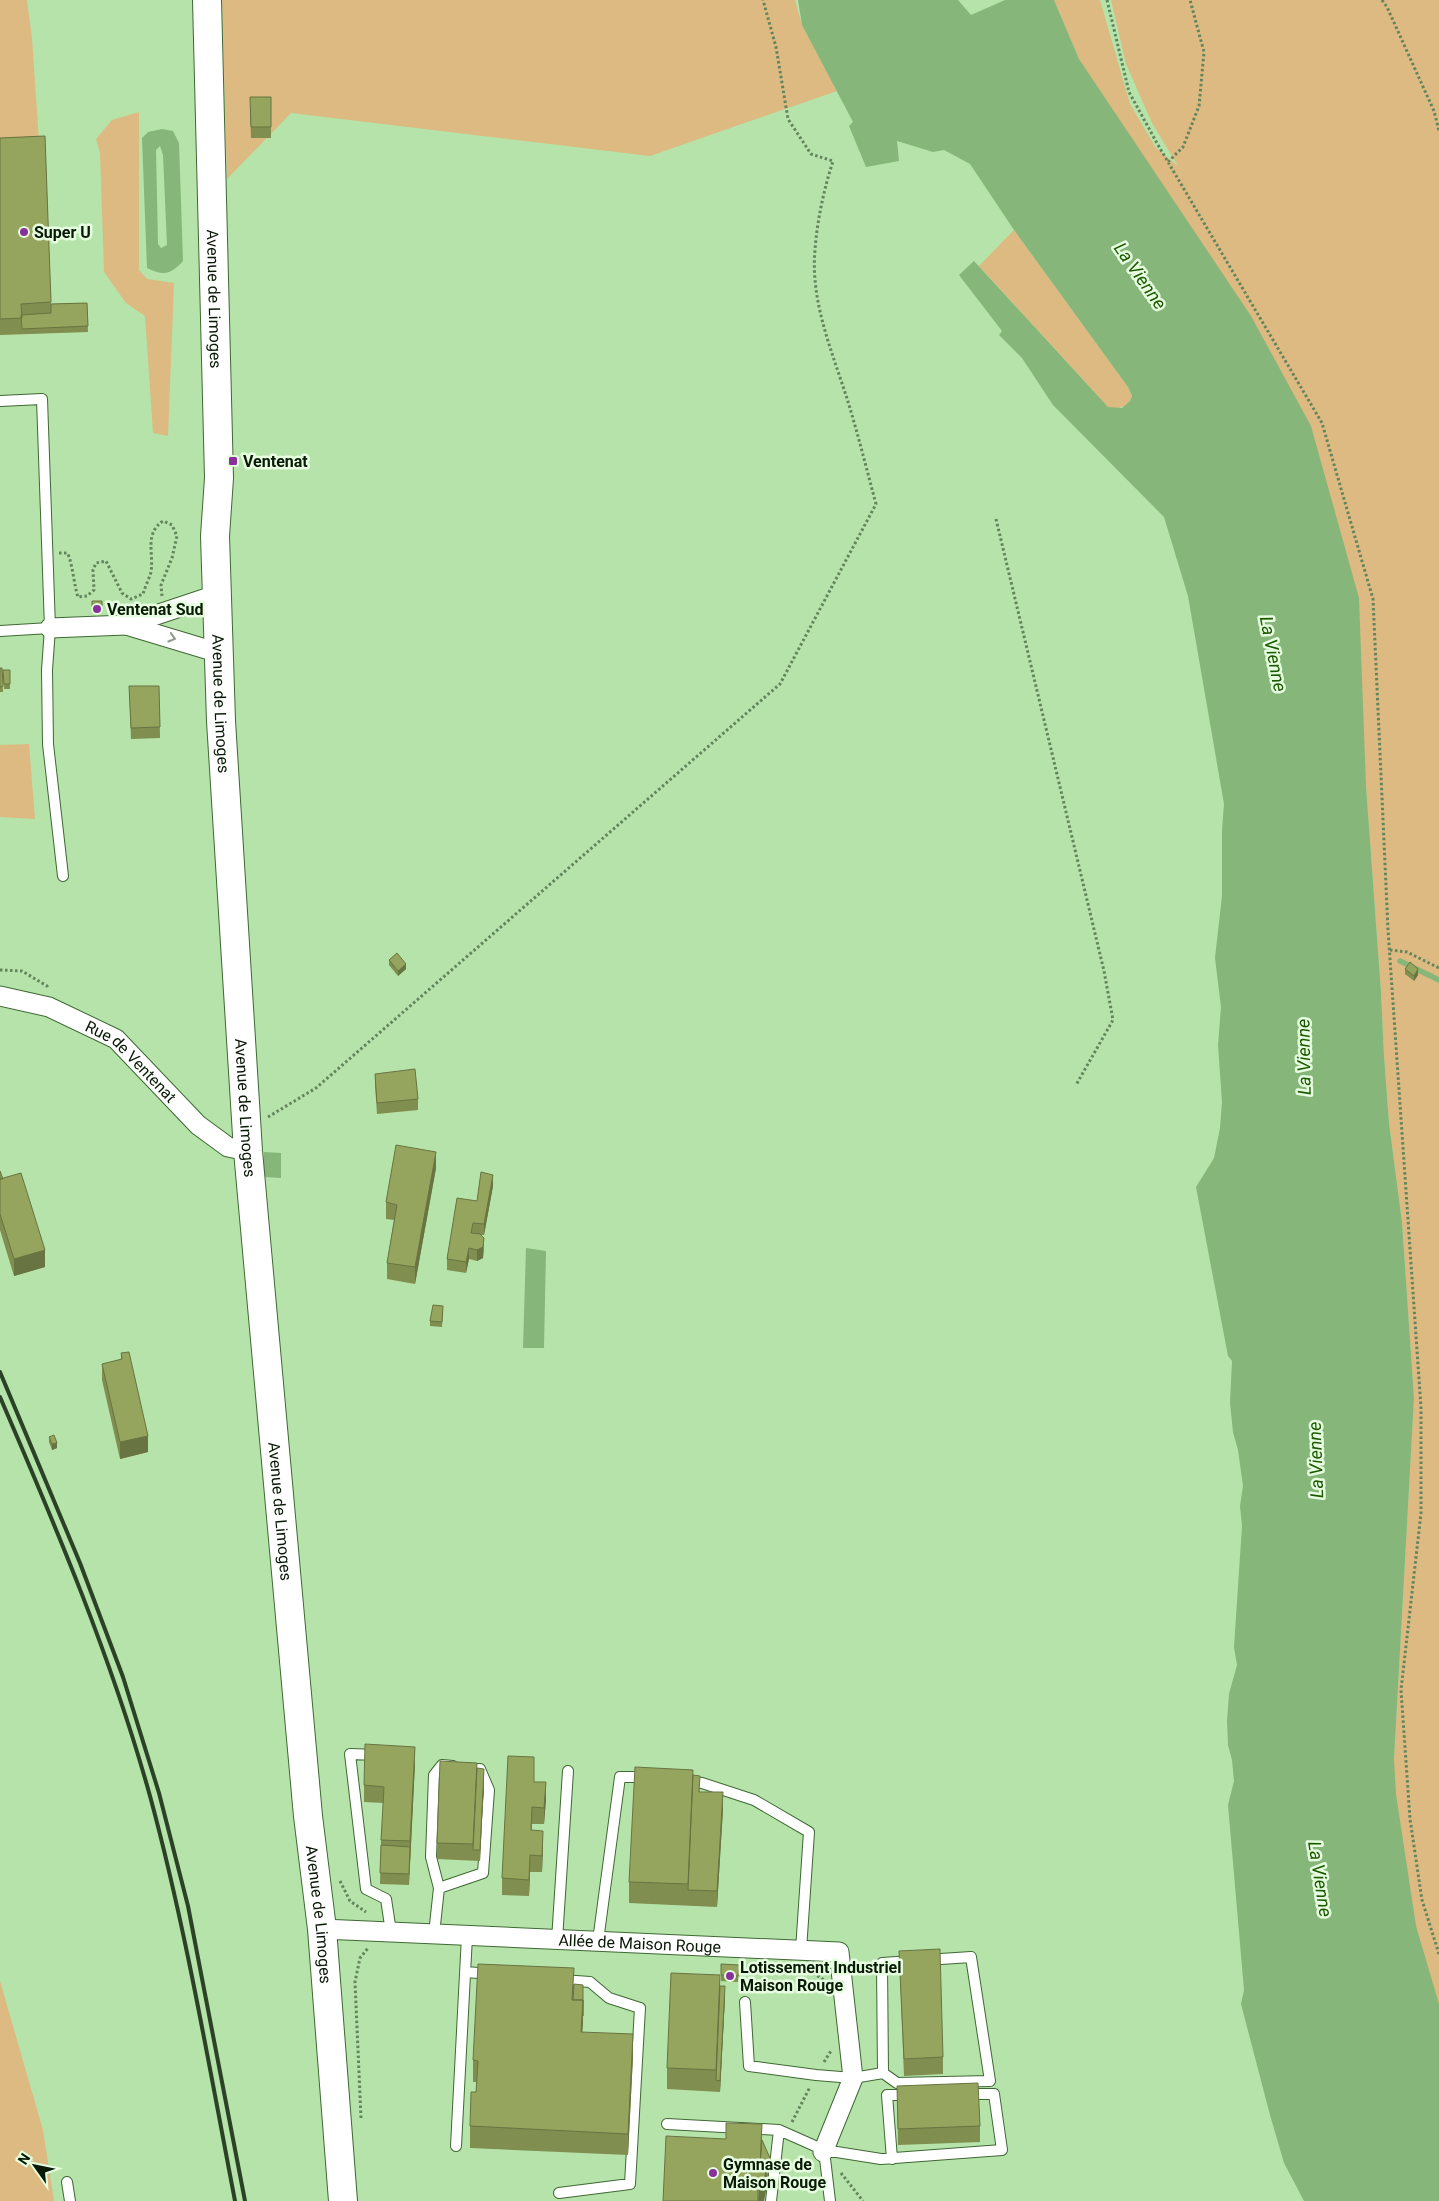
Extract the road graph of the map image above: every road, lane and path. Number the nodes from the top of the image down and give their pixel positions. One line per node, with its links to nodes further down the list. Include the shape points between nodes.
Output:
1 (207, 0): 11 (main road, Avenue de Limoges, via 218,468)
2 (763, 0): 24 (path, via 776,48 788,119 811,154 833,161 815,252 817,293 876,504 780,684 316,1088)
3 (1107, 0): 7 (path, via 1129,92)
4 (1190, 0): 7 (path, via 1204,52 1199,106 1183,147)
5 (1382, 0): 6 (path, via 1434,111)
6 (1439, 131)
7 (1168, 162): 18 (path, via 1322,424 1373,599)
8 (0, 401): 14 (lane, via 42,398)
9 (996, 519): 23 (path, via 1113,1020)
10 (58, 553): 12 (path, via 67,553 70,557 78,597 87,596 94,590 93,570 96,563 106,561 122,593 131,599 143,594 151,572 151,537 155,526 163,521 172,525 177,536 161,585)
11 (216, 595): 13 (street); 16 (main road, Avenue de Limoges)
12 (163, 604)
13 (126, 625): 14 (street); 16 (street, one-way to 16)
14 (50, 628): 15 (lane); 17 (lane, via 48,744)
15 (0, 631)
16 (218, 653): 25 (main road, Avenue de Limoges)
17 (63, 876)
18 (1390, 950): 19 (path, via 1408,952); 37 (path, via 1420,1408 1421,1513 1401,1690 1412,1837 1422,1900)
19 (1439, 968)
20 (0, 970): 22 (path, via 22,971 47,986)
21 (0, 996): 22 (street, Rue de Ventenat)
22 (49, 1007): 25 (street, Rue de Ventenat, via 116,1039 198,1125 228,1147)
23 (1076, 1085)
24 (267, 1117)
25 (248, 1151): 31 (main road, Avenue de Limoges, via 308,1816)
26 (389, 1756): 32 (lane, via 350,1754 366,1889 386,1899)
27 (568, 1771): 35 (lane)
28 (652, 1776): 36 (lane, via 620,1778)
29 (672, 1779): 38 (lane, via 702,1783 754,1800 808,1832)
30 (439, 1888): 30 (lane, via 431,1856 434,1775 442,1765 480,1769 489,1790 483,1872); 33 (lane)
31 (322, 1929): 32 (street, Allée de Maison Rouge); 56 (main road, Avenue de Limoges)
32 (391, 1932): 33 (street, Allée de Maison Rouge)
33 (434, 1934): 34 (street, Allée de Maison Rouge)
34 (467, 1936): 35 (street, Allée de Maison Rouge); 39 (lane)
35 (558, 1940): 36 (street, Allée de Maison Rouge)
36 (598, 1942): 38 (street, Allée de Maison Rouge)
37 (1439, 1954)
38 (801, 1959): 42 (path, via 809,1970); 47 (street, Allée de Maison Rouge, via 839,1952)
39 (466, 1972): 40 (lane); 52 (lane)
40 (504, 1975)
41 (552, 1979): 57 (lane, via 590,1982 609,1998 640,2008 630,2184)
42 (827, 1982)
43 (745, 2002): 46 (lane, via 749,2066)
44 (833, 2043): 46 (path)
45 (883, 2073): 45 (lane, via 882,1963 971,1957 990,2081 897,2083); 47 (lane)
46 (816, 2075): 47 (lane); 51 (path)
47 (853, 2078): 53 (street, Allée de Maison Rouge)
48 (955, 2094): 54 (lane, via 994,2094 1002,2150)
49 (916, 2095): 54 (lane, via 887,2095)
50 (667, 2124): 51 (lane)
51 (783, 2132): 53 (lane); 59 (lane)
52 (456, 2146)
53 (824, 2151): 54 (lane); 60 (lane); 61 (path)
54 (892, 2159)
55 (67, 2182): 58 (lane)
56 (342, 2188)
57 (559, 2192)
58 (70, 2201)
59 (771, 2201)
60 (830, 2201)
61 (862, 2201)

